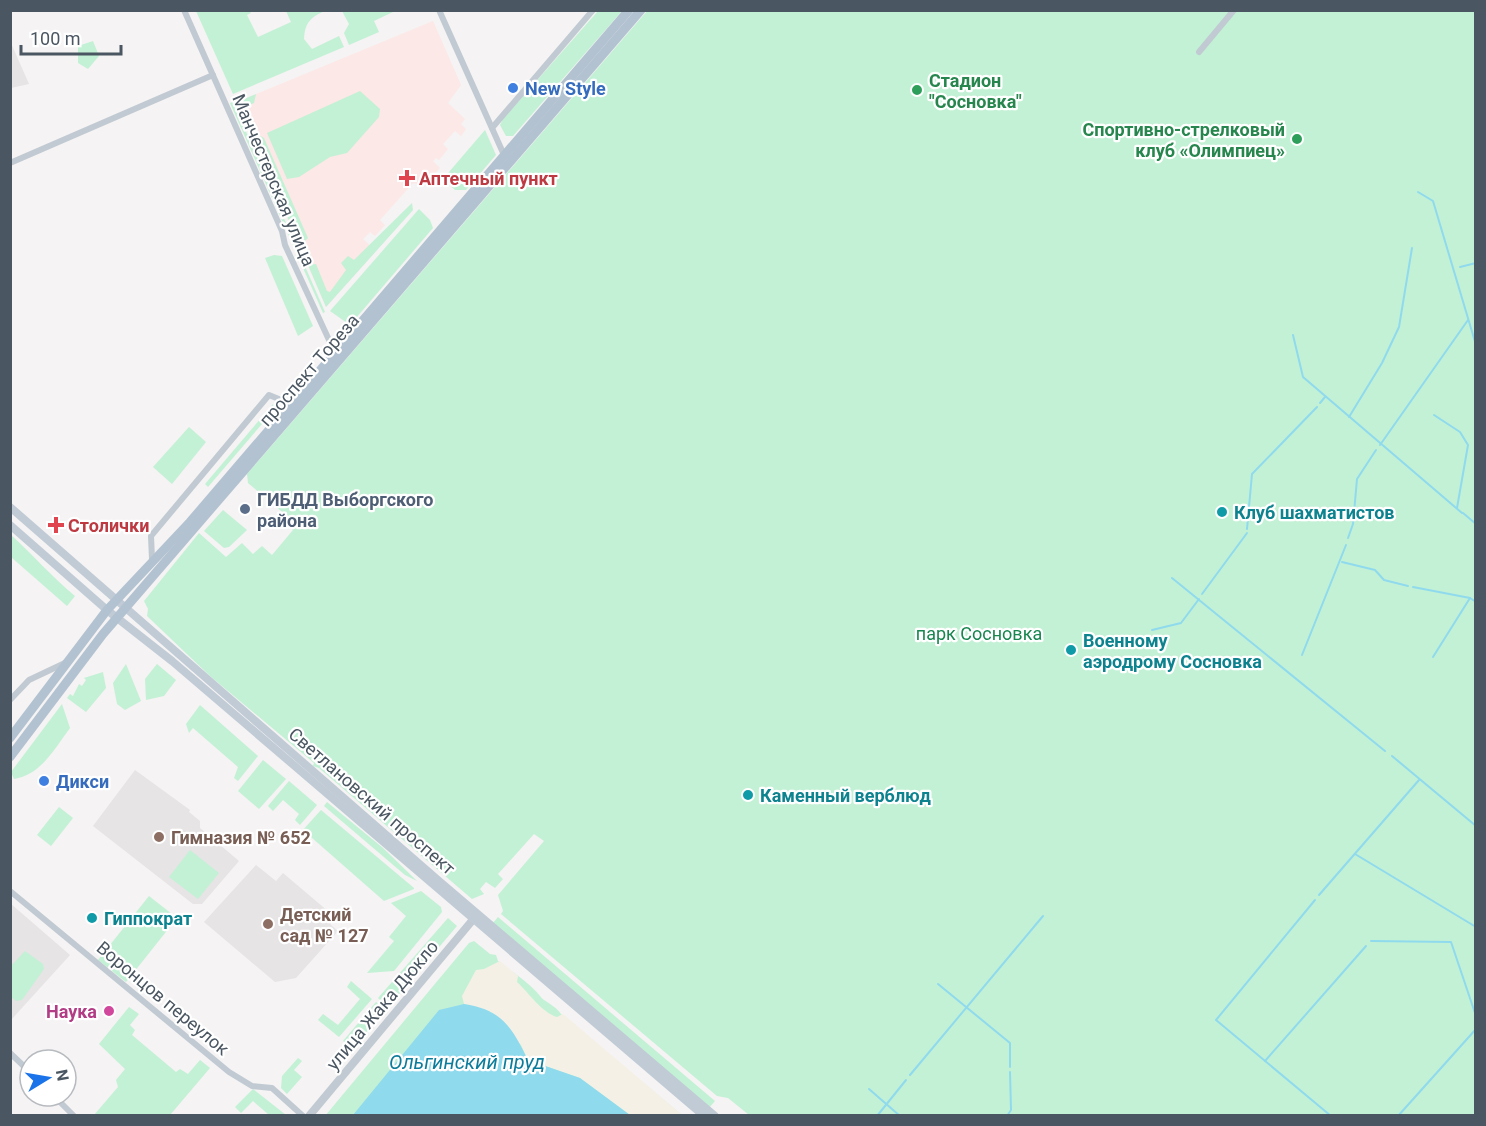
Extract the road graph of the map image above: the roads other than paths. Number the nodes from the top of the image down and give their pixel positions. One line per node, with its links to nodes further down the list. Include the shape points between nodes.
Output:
1 (184, 10): 8 (street, Манчестерская улица)
2 (439, 10): 9 (street)
3 (593, 10): 9 (street)
4 (629, 10): 10 (main road, проспект Тореза)
5 (640, 10): 12 (main road, проспект Тореза)
6 (1234, 10): 7 (street)
7 (1199, 52)
8 (213, 75): 11 (street); 12 (street, Манчестерская улица)
9 (492, 128): 10 (street)
10 (504, 155): 12 (main road, проспект Тореза)
11 (10, 163)
12 (337, 356): 13 (main road, проспект Тореза); 18 (main road, проспект Тореза)
13 (291, 404): 16 (main road, проспект Тореза, via 190,522); 16 (street, via 269,395 151,536)
14 (10, 507): 17 (main road, Светлановский проспект)
15 (10, 525): 19 (main road, Светлановский проспект)
16 (152, 559): 17 (main road, проспект Тореза)
17 (115, 600): 18 (main road, Светлановский проспект); 19 (main road, проспект Тореза)
18 (125, 609): 20 (main road, проспект Тореза); 26 (main road, Светлановский проспект)
19 (107, 610): 20 (main road, Светлановский проспект); 21 (main road, проспект Тореза)
20 (117, 618): 24 (main road, проспект Тореза); 26 (main road, Светлановский проспект)
21 (67, 662): 22 (street, via 29,680); 23 (main road, проспект Тореза)
22 (10, 700)
23 (10, 738)
24 (10, 757)
25 (10, 891): 27 (street, Воронцов переулок, via 229,1072 252,1086 272,1088)
26 (475, 917): 28 (street, улица Жака Дюкло); 29 (main road, Светлановский проспект); 30 (main road, Светлановский проспект)
27 (303, 1116)
28 (309, 1116)
29 (704, 1116)
30 (715, 1116)

